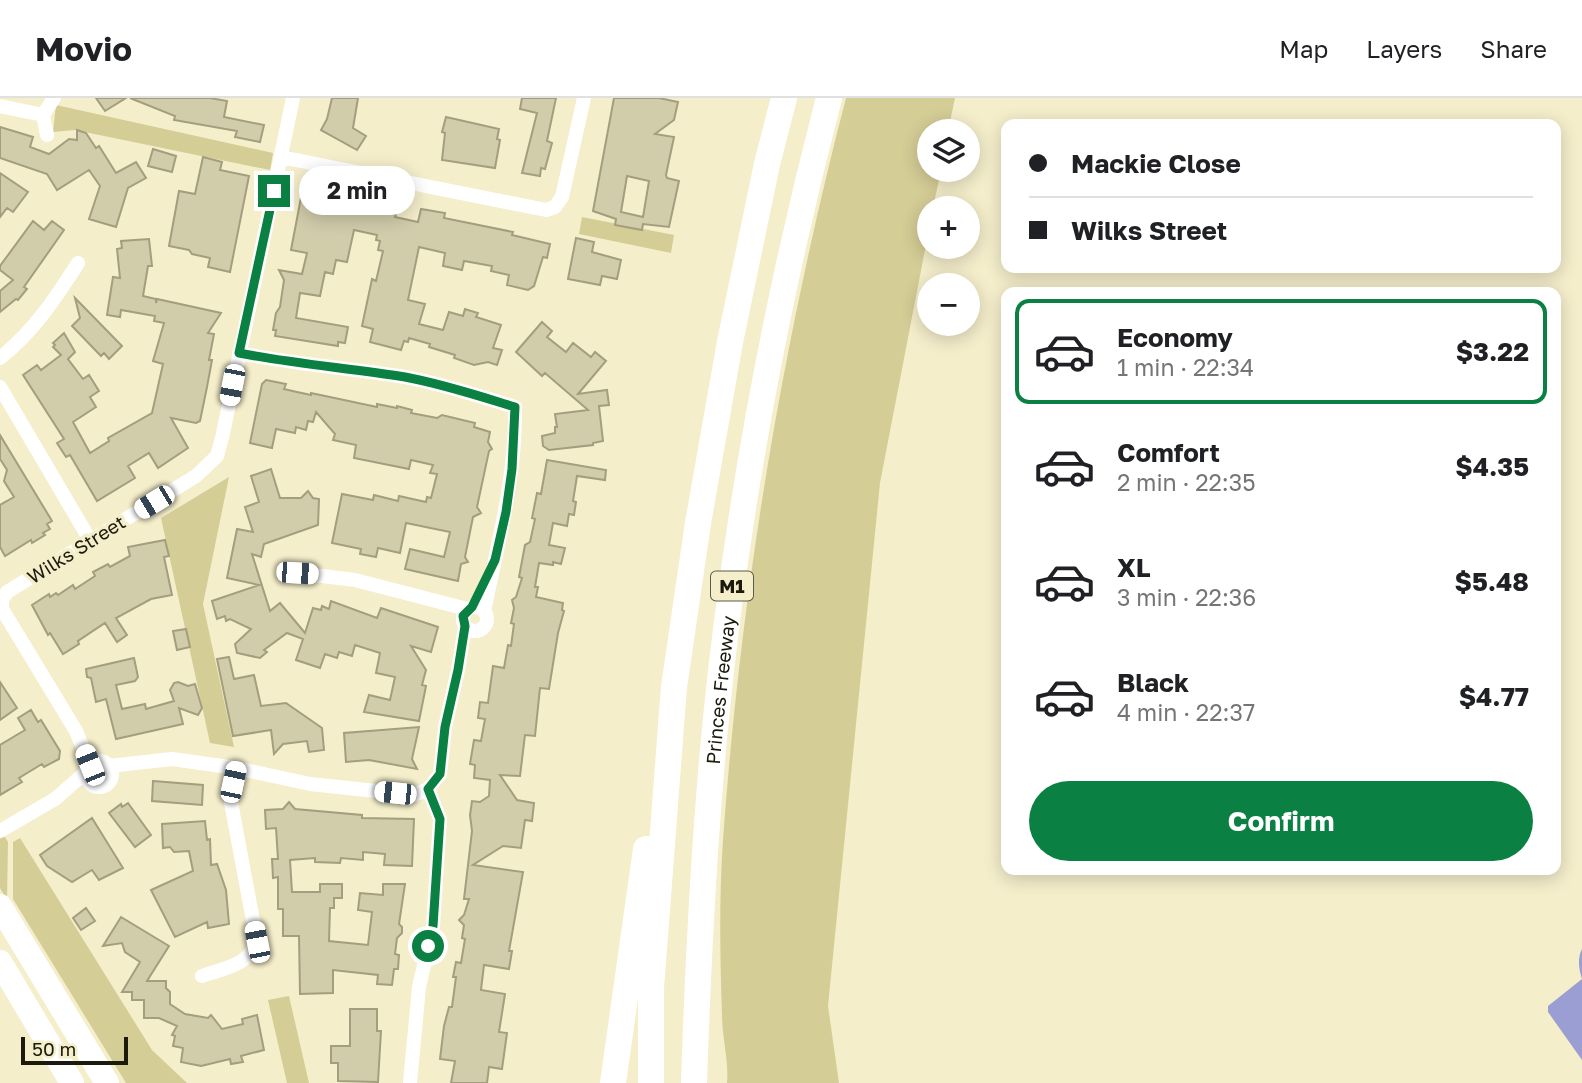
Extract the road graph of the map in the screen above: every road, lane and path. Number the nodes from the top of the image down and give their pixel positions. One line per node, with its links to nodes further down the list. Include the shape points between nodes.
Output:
1 (54, 98): 7 (street)
2 (293, 98): 9 (street, Wilks Street)
3 (584, 98): 9 (street, via 562,197 546,210)
4 (784, 98): 17 (highway, M1, via 727,355)
5 (829, 98): 22 (highway, Princes Freeway / M1, via 791,252 735,561)
6 (0, 106): 7 (street)
7 (43, 115): 8 (street)
8 (47, 135)
9 (281, 157): 11 (street, Wilks Street)
10 (78, 262): 12 (street, via 51,306 24,339)
11 (239, 353): 14 (street, Wilks Street, via 220,447 211,463); 16 (street, via 406,377 515,407 506,512 492,569)
12 (0, 358)
13 (0, 387): 14 (street)
14 (90, 540): 19 (street, Wilks Street, via 7,592 2,609)
15 (297, 573): 16 (street, via 355,580)
16 (471, 618): 20 (street, via 445,727 440,774)
17 (674, 687): 29 (highway, via 639,891); 30 (highway, M1, via 651,988)
18 (236, 768): 19 (street, via 172,759); 20 (street, via 340,788 414,795); 25 (street, via 230,797 257,942 244,961)
19 (99, 771): 21 (street)
20 (428, 789): 28 (street, via 440,819 433,926 419,987)
21 (0, 831)
22 (703, 870): 31 (highway, Princes Freeway / M1); 32 (highway)
23 (0, 906): 27 (highway)
24 (0, 962): 26 (highway)
25 (202, 976)
26 (72, 1083)
27 (107, 1083)
28 (410, 1083)
29 (613, 1083)
30 (652, 1083)
31 (694, 1083)
32 (710, 1083)

